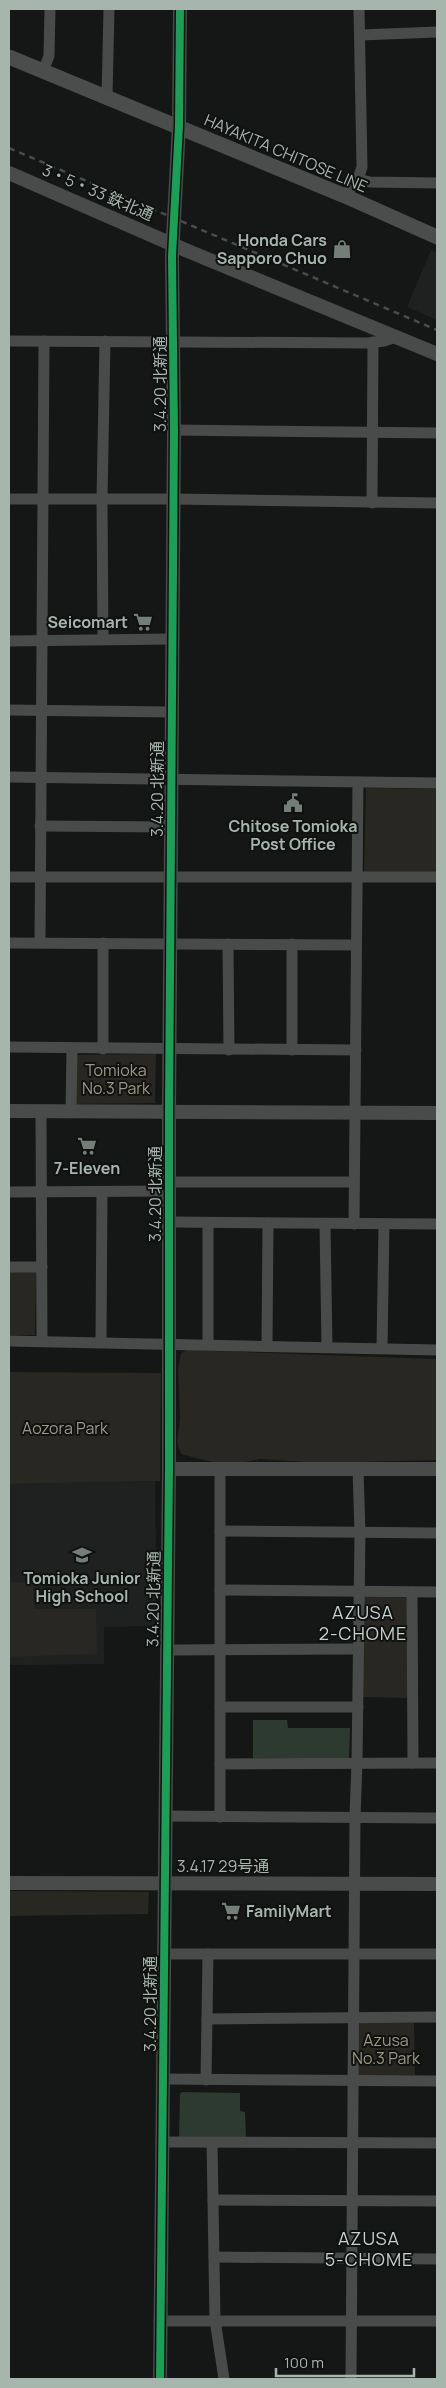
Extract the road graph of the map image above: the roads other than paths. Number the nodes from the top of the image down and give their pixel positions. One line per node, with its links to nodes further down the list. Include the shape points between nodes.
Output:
1 (50, 9): 8 (street, via 49,56)
2 (109, 9): 9 (street)
3 (180, 9): 10 (street, 3.4.20 北新通)
4 (360, 9): 6 (street)
5 (437, 32): 6 (street)
6 (360, 35): 12 (street, via 362,167)
7 (9, 57): 8 (main road, HAYAKITA CHITOSE LINE)
8 (43, 71): 9 (main road, HAYAKITA CHITOSE LINE)
9 (107, 97): 10 (main road, HAYAKITA CHITOSE LINE)
10 (178, 126): 14 (main road, HAYAKITA CHITOSE LINE); 16 (street, 3.4.20 北新通)
11 (9, 173): 16 (street, 3・5・33 鉄北通)
12 (358, 179): 13 (street); 14 (street)
13 (437, 183)
14 (345, 196): 15 (main road, HAYAKITA CHITOSE LINE)
15 (437, 237)
16 (172, 244): 17 (street, 3・5・33 鉄北通); 21 (street, 3.4.20 北新通)
17 (396, 337): 22 (street); 23 (street, 3・5・33 鉄北通)
18 (9, 341): 19 (street)
19 (44, 341): 20 (street); 27 (street)
20 (105, 341): 21 (street); 29 (street)
21 (173, 342): 22 (street); 24 (street, 3.4.20 北新通)
22 (373, 342): 25 (street)
23 (437, 354)
24 (174, 430): 25 (street); 30 (street, 3.4.20 北新通)
25 (374, 433): 26 (street); 31 (street)
26 (437, 433)
27 (43, 498): 28 (street); 29 (street); 33 (street)
28 (9, 499)
29 (102, 499): 30 (street); 34 (street)
30 (173, 499): 31 (street); 35 (street, 3.4.20 北新通)
31 (372, 502): 32 (street)
32 (437, 504)
33 (42, 639): 34 (street); 36 (street); 38 (street)
34 (103, 640): 35 (street)
35 (172, 640): 39 (street, 3.4.20 北新通)
36 (9, 641)
37 (9, 710): 38 (street)
38 (41, 710): 39 (street); 41 (street)
39 (171, 712): 42 (street, 3.4.20 北新通)
40 (9, 777): 41 (street)
41 (40, 777): 42 (street); 45 (street)
42 (170, 779): 43 (street); 46 (street, 3.4.20 北新通)
43 (358, 782): 44 (street); 50 (street)
44 (437, 783)
45 (40, 826): 46 (street); 47 (street)
46 (171, 827): 49 (street, 3.4.20 北新通)
47 (40, 876): 48 (street); 49 (street); 53 (street)
48 (9, 877)
49 (172, 877): 50 (street); 55 (street, 3.4.20 北新通)
50 (356, 877): 51 (street); 58 (street)
51 (437, 878)
52 (9, 943): 53 (street)
53 (40, 943): 54 (street)
54 (103, 943): 55 (street); 61 (street)
55 (172, 944): 56 (street); 62 (street, 3.4.20 北新通)
56 (228, 944): 57 (street); 63 (street)
57 (292, 944): 58 (street); 64 (street)
58 (356, 945): 65 (street)
59 (9, 1047): 60 (street)
60 (72, 1048): 61 (street); 68 (street)
61 (102, 1049): 62 (street)
62 (170, 1049): 63 (street); 69 (street, 3.4.20 北新通)
63 (229, 1050): 64 (street)
64 (292, 1050): 65 (street)
65 (356, 1050): 70 (street)
66 (9, 1111): 67 (street)
67 (41, 1111): 68 (street); 75 (street)
68 (71, 1111): 69 (street)
69 (169, 1111): 70 (street); 73 (street, 3.4.20 北新通)
70 (356, 1113): 71 (street); 72 (street)
71 (437, 1113)
72 (354, 1182): 73 (street); 81 (street)
73 (169, 1186): 76 (street); 77 (street, 3.4.20 北新通)
74 (9, 1192): 75 (street)
75 (42, 1192): 76 (street); 85 (street)
76 (102, 1192): 88 (street)
77 (170, 1222): 78 (street); 89 (street, 3.4.20 北新通)
78 (208, 1223): 79 (street); 90 (street)
79 (268, 1224): 80 (street); 91 (street)
80 (325, 1224): 81 (street); 92 (street)
81 (354, 1224): 82 (street)
82 (384, 1224): 83 (street); 93 (street)
83 (437, 1224)
84 (9, 1267): 85 (street)
85 (42, 1267): 87 (street)
86 (9, 1341): 87 (street)
87 (42, 1341): 88 (street)
88 (101, 1342): 89 (street)
89 (169, 1344): 90 (street); 95 (street, 3.4.20 北新通)
90 (208, 1344): 91 (street)
91 (267, 1345): 92 (street)
92 (327, 1347): 93 (street)
93 (382, 1348): 94 (street)
94 (437, 1350)
95 (169, 1469): 96 (street); 107 (street, 3.4.20 北新通)
96 (220, 1469): 97 (street); 99 (street)
97 (358, 1469): 98 (street); 100 (street)
98 (437, 1469)
99 (220, 1531): 100 (street); 102 (street)
100 (360, 1533): 101 (street); 103 (street)
101 (437, 1533)
102 (220, 1590): 103 (street); 108 (street)
103 (358, 1592): 104 (street); 106 (street)
104 (412, 1592): 105 (street); 112 (street)
105 (437, 1592)
106 (357, 1649): 108 (street); 110 (street)
107 (166, 1650): 108 (street); 115 (street, 3.4.20 北新通)
108 (220, 1650): 109 (street)
109 (220, 1707): 110 (street); 114 (street)
110 (358, 1707): 111 (street)
111 (357, 1762): 112 (street); 114 (street); 117 (street)
112 (413, 1763): 113 (street)
113 (437, 1763)
114 (220, 1764): 116 (street)
115 (165, 1816): 116 (street); 121 (street, 3.4.20 北新通)
116 (220, 1817): 117 (street)
117 (354, 1817): 118 (street); 120 (street)
118 (437, 1818)
119 (9, 1883): 121 (street, 3.4.17 29号通)
120 (354, 1883): 121 (street, 3.4.17 29号通); 122 (street, 3.4.17 29号通); 126 (street)
121 (166, 1884): 123 (street, 3.4.20 北新通)
122 (437, 1884)
123 (164, 1954): 124 (street); 130 (street, 3.4.20 北新通)
124 (208, 1954): 126 (street); 129 (street)
125 (437, 1954): 126 (street)
126 (354, 1955): 127 (street)
127 (353, 2018): 128 (street); 129 (street); 133 (street)
128 (437, 2018)
129 (207, 2019): 131 (street)
130 (163, 2079): 131 (street); 134 (street, 3.4.20 北新通)
131 (206, 2080): 133 (street)
132 (437, 2081): 133 (street)
133 (353, 2082): 136 (street)
134 (162, 2142): 135 (street); 145 (street, 3.4.20 北新通)
135 (212, 2142): 136 (street); 138 (street)
136 (352, 2143): 137 (street); 139 (street)
137 (437, 2143)
138 (213, 2200): 139 (street); 141 (street)
139 (352, 2200): 140 (street); 142 (street)
140 (437, 2201)
141 (214, 2257): 142 (street); 144 (street)
142 (352, 2258): 143 (street); 146 (street)
143 (437, 2259)
144 (215, 2320): 145 (street); 146 (street); 149 (street)
145 (160, 2321): 148 (street, 3.4.20 北新通)
146 (351, 2321): 147 (street); 150 (street)
147 (437, 2321)
148 (160, 2379)
149 (224, 2379)
150 (351, 2379)

